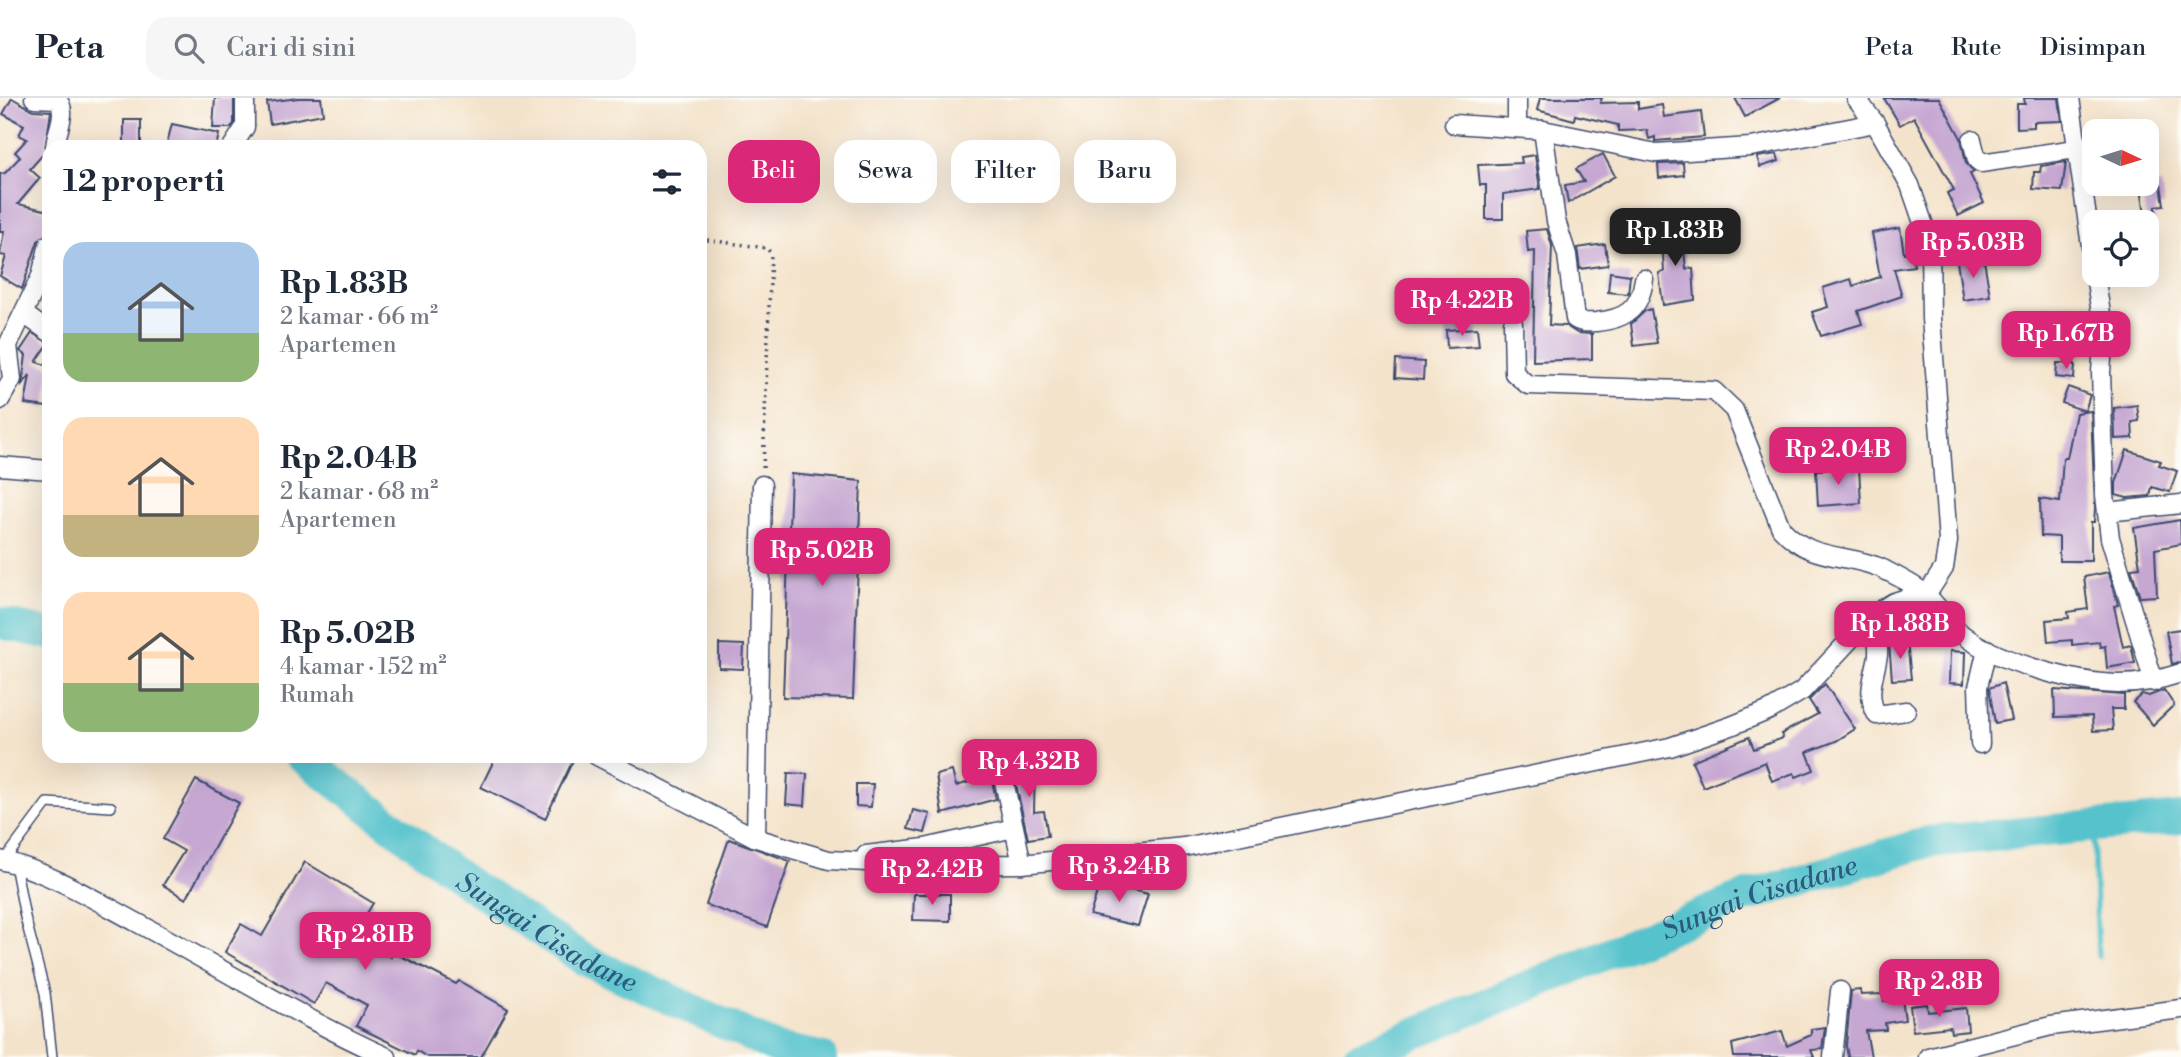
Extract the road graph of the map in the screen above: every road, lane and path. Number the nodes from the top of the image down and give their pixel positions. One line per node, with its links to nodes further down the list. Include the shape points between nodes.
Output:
1 (34, 98): 10 (street, via 57,99 62,105)
2 (245, 98): 11 (street, via 245,127)
3 (1517, 98): 8 (street)
4 (1856, 98): 6 (street)
5 (2070, 98): 13 (street)
6 (1875, 122): 9 (street, via 1751,147 1656,153); 29 (street, via 1909,185 1932,255 1931,318 1948,541 1944,568)
7 (1454, 124): 8 (street)
8 (1517, 128): 9 (street)
9 (1543, 130): 17 (street, via 1575,319 1583,323 1622,318 1641,298)
10 (57, 140)
11 (237, 140)
12 (1972, 140): 13 (street, via 1981,163)
13 (2076, 149): 14 (street)
14 (2085, 210)
15 (707, 240): 26 (path, via 767,248 771,254)
16 (42, 272): 19 (street)
17 (1644, 279)
18 (2097, 287): 28 (street, via 2104,333 2101,372)
19 (24, 314): 21 (street); 22 (street)
20 (1513, 323): 29 (street, via 1514,373 1528,384 1714,391 1734,410 1781,528 1792,540 1820,554 1881,568)
21 (42, 327)
22 (4, 343): 23 (street, via 12,379)
23 (0, 400)
24 (0, 466): 25 (street)
25 (42, 469)
26 (762, 485): 40 (street)
27 (2181, 505): 28 (street)
28 (2107, 512): 33 (street, via 2110,537)
29 (1925, 593): 30 (street, via 1894,602); 31 (street, via 1958,631)
30 (1873, 615): 34 (street, via 1878,653 1870,684 1873,709 1885,716); 43 (street, via 1802,691 1760,714 1670,747 1184,847)
31 (1987, 649): 33 (street, via 2077,679); 35 (street, via 1978,687)
32 (2181, 673): 33 (street)
33 (2154, 682)
34 (1906, 711)
35 (1980, 744)
36 (611, 763): 40 (street)
37 (1000, 763): 39 (street)
38 (111, 807): 42 (lane, via 47,803)
39 (1014, 828): 41 (street, via 925,848); 43 (street)
40 (756, 838): 41 (street)
41 (829, 860): 43 (street)
42 (6, 861): 47 (lane, via 46,993); 48 (street, via 93,898 332,1032)
43 (1022, 864)
44 (1840, 990): 49 (street)
45 (2181, 1009): 46 (street, via 2051,1026)
46 (1984, 1050): 50 (street)
47 (52, 1057)
48 (387, 1057)
49 (1833, 1057)
50 (1928, 1057)

